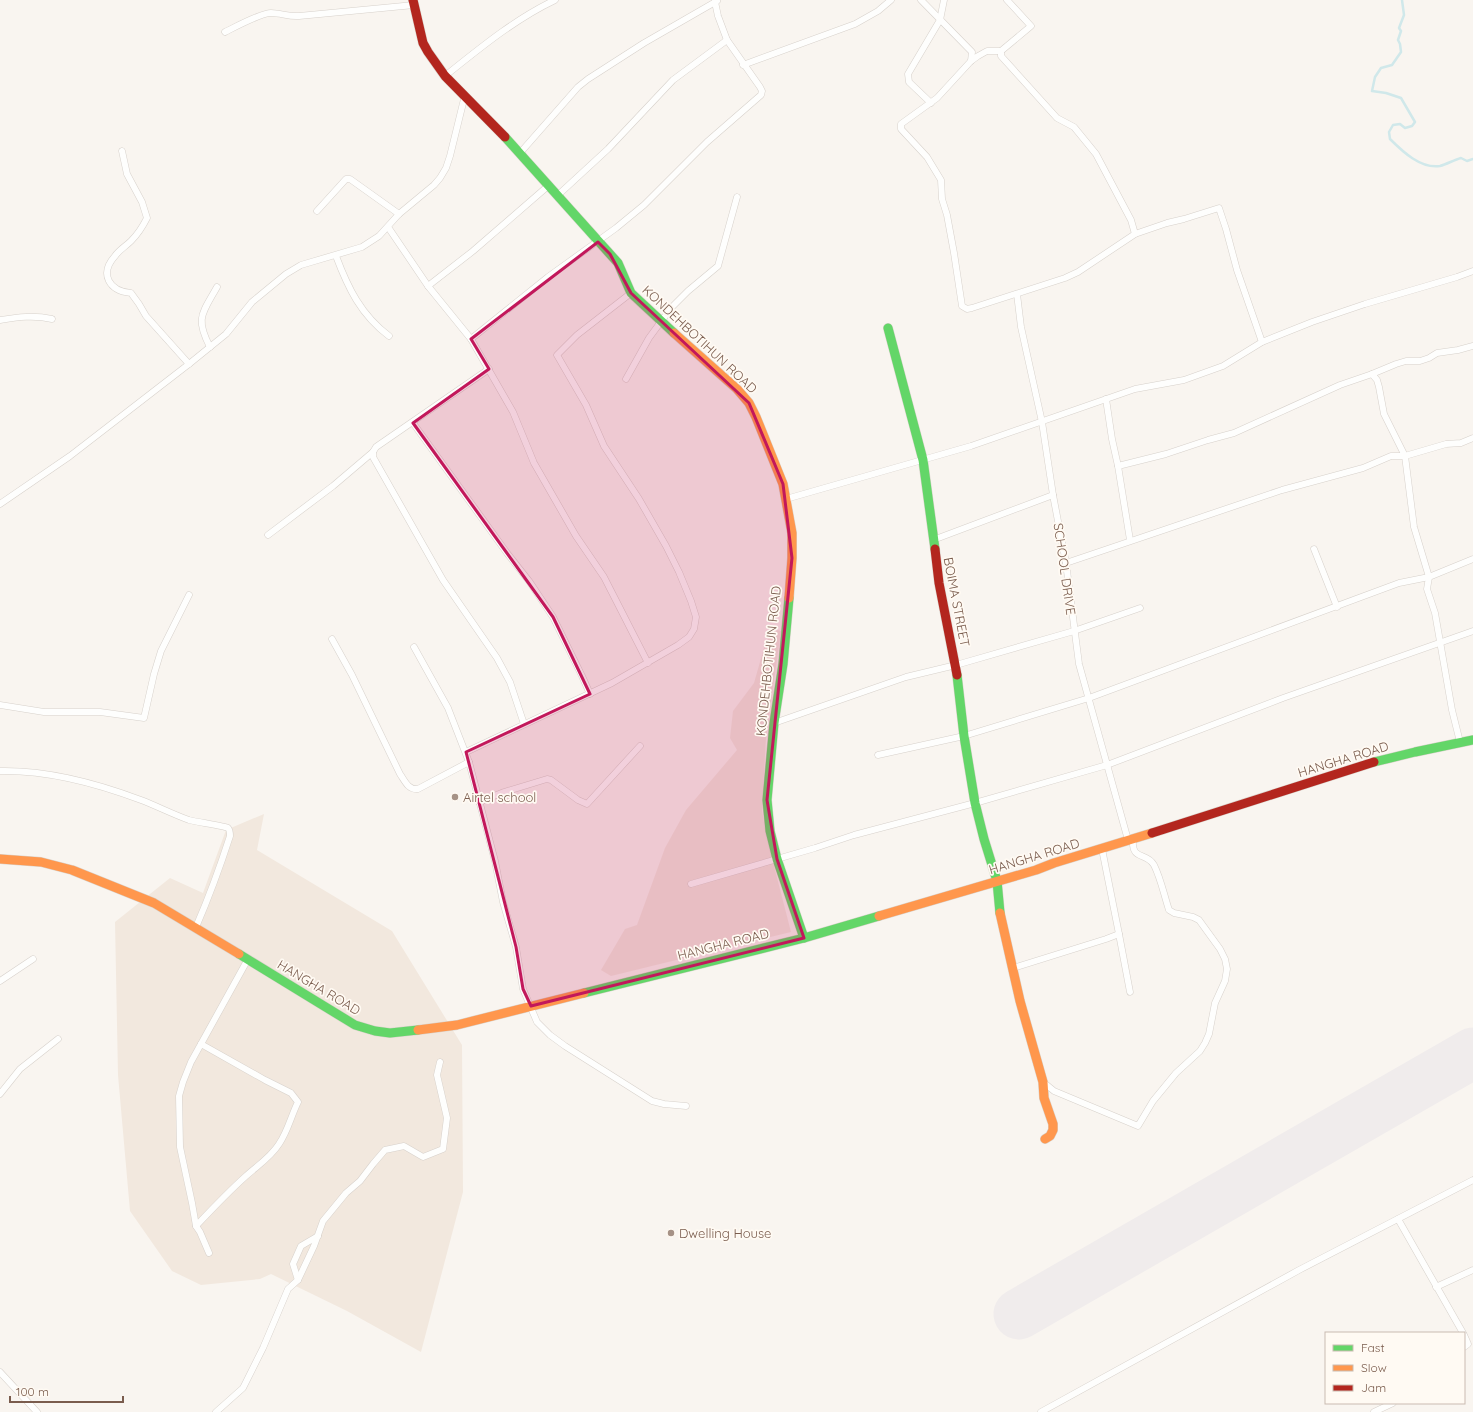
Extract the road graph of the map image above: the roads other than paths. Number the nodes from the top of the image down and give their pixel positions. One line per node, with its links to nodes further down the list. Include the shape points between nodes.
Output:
1 (555, 0): 14 (street, via 533,11)
2 (891, 0): 13 (street, via 855,24)
3 (922, 0): 8 (street)
4 (944, 0): 8 (street)
5 (1007, 0): 11 (street, via 1030,26)
6 (717, 1): 10 (street, via 718,16); 18 (street, via 644,42 588,79)
7 (415, 2): 9 (street, via 291,17 270,13); 14 (main road, KONDEHBOTIHUN ROAD, via 423,43)
8 (940, 20): 12 (street, via 972,52); 16 (street, via 908,74 909,82)
9 (225, 32)
10 (727, 40): 13 (street); 20 (street, via 673,80 608,149)
11 (1000, 51): 12 (street, via 983,52); 25 (street, via 1001,56 1044,105 1057,118 1074,127 1096,154 1131,220)
12 (971, 61): 16 (street)
13 (743, 65): 26 (street, via 760,87 761,95 708,142 644,205)
14 (445, 76): 15 (main road, KONDEHBOTIHUN ROAD)
15 (465, 95): 18 (main road, KONDEHBOTIHUN ROAD); 23 (street, via 452,150 443,173 434,185)
16 (931, 102): 32 (street, via 901,124 901,129 927,157 941,180 942,199 947,214 962,306 972,308)
17 (122, 151): 42 (street, via 127,174 142,202 147,218 130,243 114,256 106,275 111,285 121,292 131,293 146,316)
18 (520, 153): 19 (main road, KONDEHBOTIHUN ROAD)
19 (548, 186): 20 (main road, KONDEHBOTIHUN ROAD); 29 (street)
20 (557, 196): 26 (main road, KONDEHBOTIHUN ROAD)
21 (737, 197): 35 (street, via 718,266 688,291)
22 (317, 211): 23 (street, via 346,179 350,179)
23 (399, 214): 24 (street)
24 (388, 227): 27 (street, via 372,242); 29 (street)
25 (1135, 234): 32 (street, via 1078,272); 39 (street, via 1219,208)
26 (598, 242): 31 (main road, KONDEHBOTIHUN ROAD, via 618,263); 38 (street, via 542,282)
27 (336, 256): 37 (street, via 358,304); 41 (street, via 301,265 286,274 252,302 226,334)
28 (1473, 271): 39 (street, via 1357,306)
29 (428, 286): 38 (street)
30 (217, 287): 41 (street, via 201,319 203,334)
31 (632, 293): 35 (main road, KONDEHBOTIHUN ROAD); 72 (street, via 577,335 557,355 586,405 604,446 666,546 696,617 694,629 689,637)
32 (1017, 294): 47 (street, SCHOOL DRIVE, via 1021,328)
33 (52, 319): 34 (street, via 20,316)
34 (0, 320)
35 (660, 321): 45 (street); 55 (main road, KONDEHBOTIHUN ROAD, via 737,389 749,403 778,470)
36 (888, 328): 52 (main road, BOIMA STREET)
37 (389, 336)
38 (471, 339): 43 (street)
39 (1262, 342): 46 (street, via 1223,366 1184,380 1135,389)
40 (1473, 346): 44 (street, via 1437,353 1420,361 1406,361)
41 (210, 347): 42 (street)
42 (189, 364): 56 (street, via 70,456)
43 (489, 369): 48 (street); 72 (street, via 513,412 534,463 576,536 604,577)
44 (1372, 374): 51 (street, via 1377,380 1384,414); 53 (street, via 1340,385 1234,433)
45 (626, 380)
46 (1106, 399): 47 (street); 53 (street)
47 (1042, 422): 52 (street); 54 (street, SCHOOL DRIVE)
48 (413, 423): 50 (street, via 376,447); 74 (street, via 553,617)
49 (1473, 438): 51 (street)
50 (373, 452): 57 (street); 78 (street, via 373,457 443,580 497,658 510,682)
51 (1406, 456): 59 (street, via 1391,456 1363,468 1282,490); 63 (street, via 1414,527)
52 (922, 460): 55 (street); 58 (main road, BOIMA STREET)
53 (1118, 466): 59 (street)
54 (1053, 495): 58 (street); 62 (street, SCHOOL DRIVE)
55 (786, 499): 77 (main road, KONDEHBOTIHUN ROAD, via 792,533 792,558 783,664)
56 (0, 504)
57 (268, 535)
58 (933, 540): 73 (main road, BOIMA STREET)
59 (1130, 540): 62 (street)
60 (1314, 549): 65 (street)
61 (1473, 559): 63 (street)
62 (1066, 563): 67 (street, SCHOOL DRIVE)
63 (1429, 577): 65 (street, via 1399,584); 70 (street, via 1427,589)
64 (189, 595): 76 (street, via 161,651 144,718 100,712 44,712)
65 (1337, 607): 75 (street)
66 (1140, 608): 67 (street)
67 (1074, 631): 73 (street); 75 (street, SCHOOL DRIVE, via 1079,664)
68 (1473, 631): 70 (street)
69 (332, 639): 85 (street, via 408,786 413,790 418,789)
70 (1441, 642): 81 (street); 86 (street, via 1283,698)
71 (414, 647): 83 (street, via 448,708)
72 (648, 663): 74 (street)
73 (956, 665): 77 (street, via 906,677); 79 (main road, BOIMA STREET)
74 (590, 694): 78 (street)
75 (1089, 698): 79 (street); 86 (street, SCHOOL DRIVE)
76 (0, 705)
77 (774, 723): 93 (main road, KONDEHBOTIHUN ROAD, via 767,800 770,831)
78 (524, 724): 83 (street)
79 (964, 736): 84 (street); 89 (main road, BOIMA STREET)
80 (1473, 740): 81 (main road, HANGHA ROAD)
81 (1460, 742): 90 (main road, HANGHA ROAD, via 1362,765)
82 (640, 746): 88 (street, via 587,804 547,779)
83 (466, 752): 85 (street)
84 (878, 755)
85 (469, 762): 88 (street)
86 (1107, 765): 89 (street); 90 (street, SCHOOL DRIVE)
87 (0, 771): 96 (street, via 44,774 90,783 142,800 190,820 228,828 230,836 223,860)
88 (479, 802): 104 (street, via 516,947 524,989)
89 (975, 803): 93 (street, via 854,835); 94 (main road, BOIMA STREET)
90 (1130, 839): 91 (main road, HANGHA ROAD); 108 (street, SCHOOL DRIVE, via 1135,852 1154,865 1169,910 1199,920 1225,959 1225,981 1215,1002 1209,1034 1200,1051 1179,1069 1153,1101 1138,1126 1054,1091)
91 (1102, 849): 94 (main road, HANGHA ROAD); 97 (street)
92 (0, 859): 96 (main road, HANGHA ROAD, via 41,862 72,870 154,903)
93 (777, 859): 95 (street); 98 (main road, KONDEHBOTIHUN ROAD)
94 (997, 881): 98 (main road, HANGHA ROAD); 101 (main road, BOIMA STREET, via 1000,914)
95 (691, 884)
96 (196, 927): 100 (main road, HANGHA ROAD)
97 (1119, 934): 101 (street); 103 (street)
98 (804, 938): 104 (main road, HANGHA ROAD)
99 (33, 959): 102 (street)
100 (248, 959): 104 (main road, HANGHA ROAD, via 355,1025 374,1031 390,1033 457,1025); 106 (street)
101 (1013, 968): 108 (main road, BOIMA STREET)
102 (0, 981)
103 (1130, 992)
104 (531, 1006): 110 (street, via 538,1022 565,1046 652,1101)
105 (58, 1039): 109 (street, via 20,1069)
106 (201, 1044): 114 (street, via 182,1082 178,1108 180,1147); 114 (street, via 291,1093 298,1102 288,1128 273,1153 225,1195)
107 (440, 1062): 115 (street, via 437,1076 447,1118 443,1149 423,1157 404,1146 386,1150 360,1181 334,1206 323,1221)
108 (1043, 1082): 111 (main road, BOIMA STREET, via 1044,1098 1053,1124 1050,1136)
109 (0, 1094)
110 (686, 1106)
111 (1045, 1139)
112 (1473, 1180): 113 (street)
113 (1398, 1219): 119 (street); 127 (street, via 1299,1270)
114 (196, 1226): 116 (street)
115 (318, 1236): 118 (street); 118 (street, via 301,1246 293,1264)
116 (209, 1253)
117 (1473, 1270): 119 (street)
118 (298, 1280): 126 (street, via 288,1289 264,1348 243,1388)
119 (1436, 1287): 120 (street)
120 (1463, 1332)
121 (1466, 1345): 122 (street)
122 (1473, 1349)
123 (0, 1372): 125 (street)
124 (1391, 1404): 128 (street)
125 (37, 1412)
126 (216, 1412)
127 (1041, 1412)
128 (1374, 1412)

